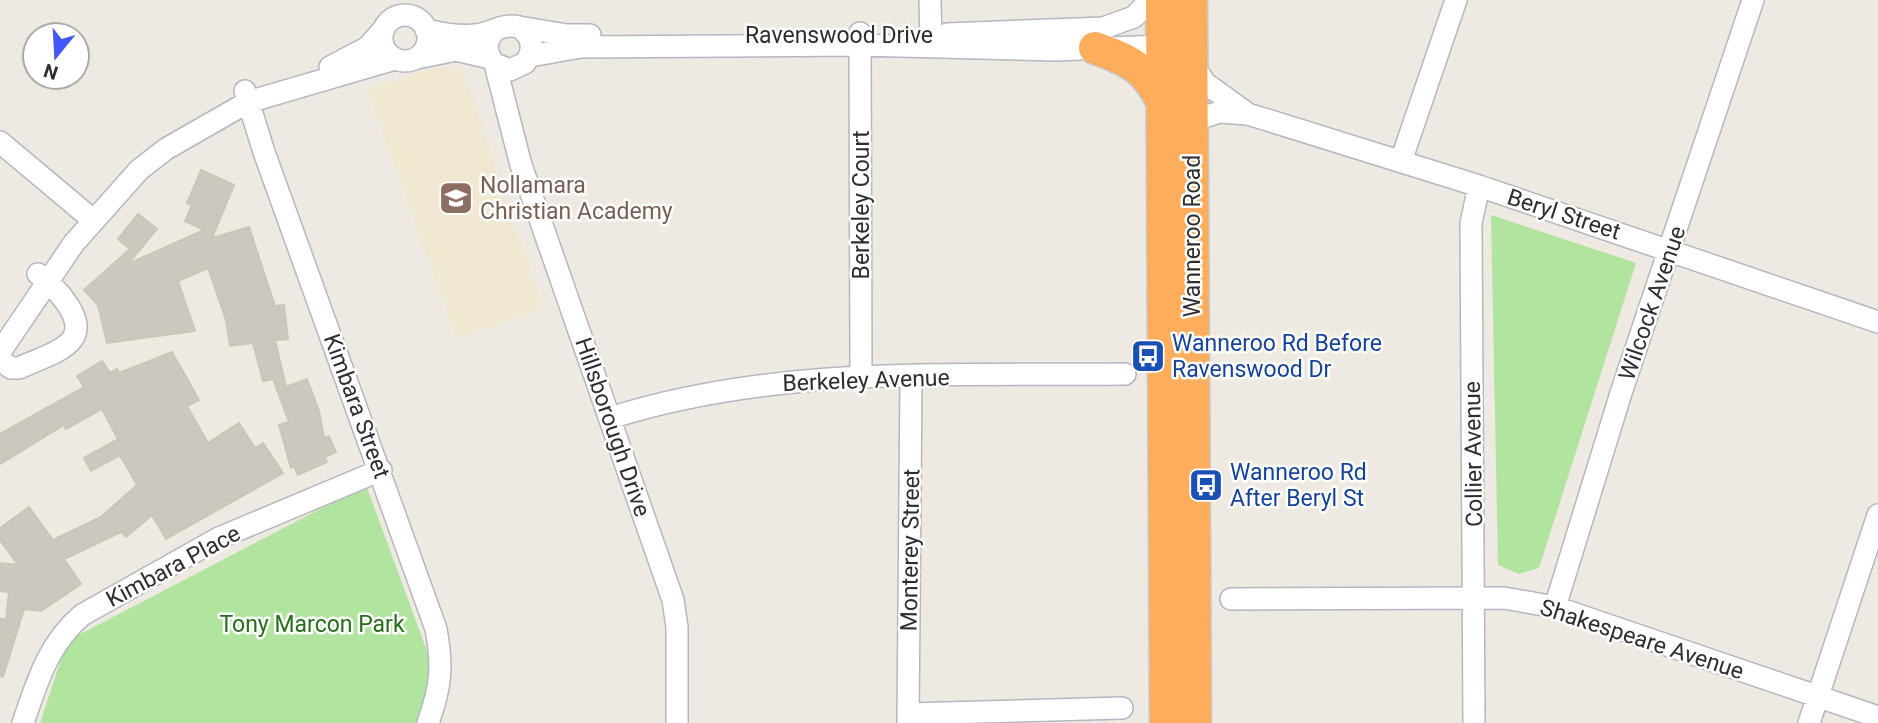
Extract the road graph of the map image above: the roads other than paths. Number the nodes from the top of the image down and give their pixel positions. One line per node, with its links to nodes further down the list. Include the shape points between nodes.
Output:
1 (388, 0): 10 (street)
2 (930, 0): 15 (street)
3 (1150, 0): 15 (street, Ravenswood Drive, via 1134,17 1102,27)
4 (1162, 0): 16 (highway, Wanneroo Road)
5 (1181, 0): 16 (street, via 1176,26)
6 (1191, 0): 22 (highway, Wanneroo Road)
7 (1456, 0): 29 (street)
8 (1754, 0): 32 (street, Wilcock Avenue)
9 (407, 8): 10 (street); 12 (street)
10 (385, 27): 19 (street, via 384,47); 23 (street, via 376,41 344,62)
11 (519, 27): 13 (street, via 510,24); 14 (street, Ravenswood Drive, via 567,35); 20 (street, via 531,39)
12 (426, 30): 13 (street, via 464,36); 18 (street, via 426,47)
13 (494, 31): 21 (street, via 487,44)
14 (860, 39): 15 (street, Ravenswood Drive); 20 (street, Ravenswood Drive, via 581,47); 39 (street, Berkeley Court)
15 (931, 40): 17 (street, Ravenswood Drive, via 1005,50)
16 (1163, 46): 17 (street, Ravenswood Drive); 24 (highway, Wanneroo Road)
17 (1095, 48): 24 (highway, via 1140,69 1151,79)
18 (417, 58): 19 (street); 21 (street, via 456,50)
19 (395, 59): 23 (street)
20 (528, 60): 21 (street, via 510,70); 27 (street, Hillsborough Drive, via 517,90)
21 (492, 61): 27 (street, Hillsborough Drive)
22 (1192, 63): 25 (street, Beryl Street, via 1205,83); 26 (highway, Wanneroo Road)
23 (247, 97): 31 (street, via 186,121 145,149); 42 (street, Kimbara Street)
24 (1163, 103): 54 (highway, Wanneroo Road)
25 (1248, 114): 26 (street, Beryl Street, via 1220,112); 29 (street, Beryl Street)
26 (1191, 121): 55 (highway, Wanneroo Road)
27 (515, 136): 41 (street, Hillsborough Drive, via 521,165)
28 (0, 142): 31 (street)
29 (1401, 161): 30 (street, Beryl Street)
30 (1479, 186): 32 (street, Beryl Street); 44 (street, Collier Avenue, via 1471,223)
31 (87, 216): 33 (street)
32 (1671, 250): 34 (street, Beryl Street); 46 (street, Wilcock Avenue)
33 (43, 277): 35 (street); 36 (street); 37 (street, via 64,298 76,323 74,336 64,346 19,368)
34 (1878, 322)
35 (0, 333)
36 (0, 352)
37 (0, 360)
38 (1125, 374): 40 (street, Berkeley Avenue)
39 (861, 377): 40 (street, Berkeley Avenue); 41 (street, Berkeley Avenue, via 772,383 639,408)
40 (911, 377): 50 (street, Monterey Street)
41 (610, 418): 53 (street, Hillsborough Drive, via 673,600)
42 (381, 470): 51 (street, Kimbara Place, via 219,538 82,615 63,631 47,656); 52 (street, Kimbara Street, via 436,629 443,664)
43 (1878, 515): 47 (street)
44 (1475, 597): 45 (street, Shakespeare Avenue); 46 (street, Shakespeare Avenue); 56 (street, Collier Avenue)
45 (1231, 599)
46 (1555, 607): 47 (street, Shakespeare Avenue)
47 (1817, 697): 49 (street, Shakespeare Avenue); 57 (street)
48 (1122, 708): 50 (street)
49 (1878, 717)
50 (908, 718)
51 (23, 723)
52 (428, 723)
53 (677, 723)
54 (1166, 723)
55 (1195, 723)
56 (1474, 723)
57 (1809, 723)

